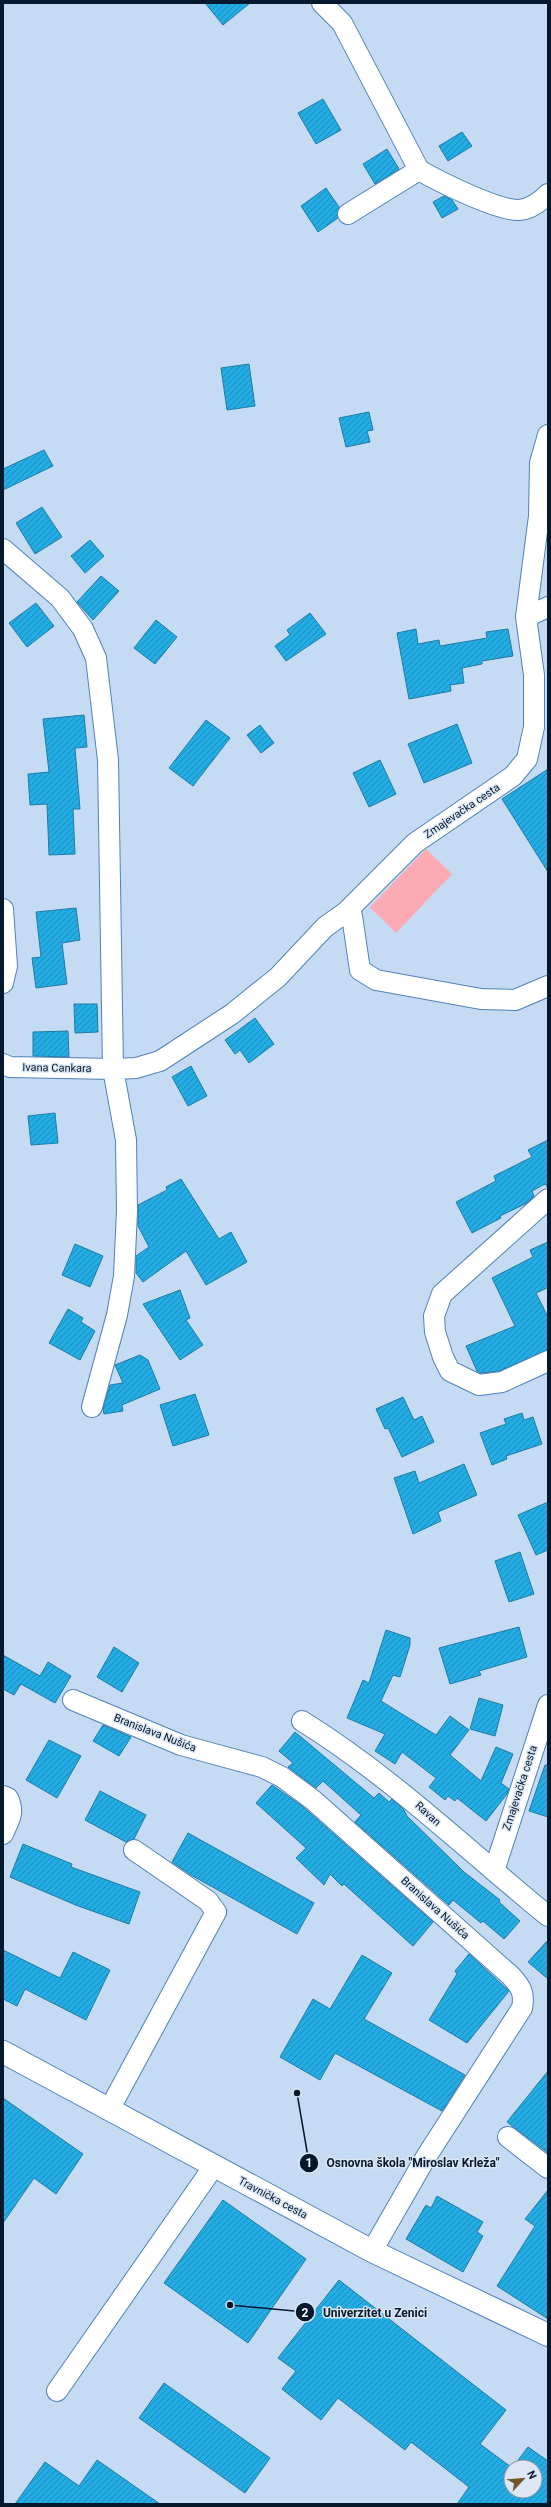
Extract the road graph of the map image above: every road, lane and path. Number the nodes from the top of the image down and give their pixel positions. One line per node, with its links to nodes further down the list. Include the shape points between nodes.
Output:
1 (322, 3): 2 (street, via 342,23)
2 (419, 170): 3 (street, via 441,183 497,205 518,210 536,205); 4 (street)
3 (548, 194)
4 (348, 214)
5 (548, 434): 6 (street, Zmajevačka cesta)
6 (544, 461): 9 (street, Zmajevačka cesta)
7 (3, 549): 15 (street, via 60,598 83,629 96,658 108,760)
8 (548, 607): 9 (street)
9 (526, 617): 11 (street, Zmajevačka cesta, via 534,675 534,727 527,759 513,776 415,843)
10 (3, 909): 12 (street, via 7,966)
11 (346, 912): 13 (street, via 352,916 360,970 376,980 481,999 515,1000); 15 (street, Zmajevačka cesta, via 325,927 278,977 232,1014 160,1061 136,1068)
12 (3, 983)
13 (548, 986)
14 (3, 1064): 15 (street, Ivana Cankara, via 10,1067)
15 (113, 1069): 18 (street, via 126,1140 127,1211 124,1276 117,1315)
16 (548, 1199): 17 (street, via 442,1294 434,1316 437,1338 450,1371 479,1386 502,1382)
17 (548, 1361)
18 (92, 1407)
19 (73, 1700): 32 (street, Branislava Nušića, via 181,1745 262,1767 282,1777 313,1800 511,1976 520,1987 524,1996 522,2008 426,2157)
20 (548, 1705): 25 (street, Zmajevačka cesta)
21 (302, 1721): 25 (street, Ravan, via 336,1742 407,1795)
22 (3, 1796): 23 (street, via 8,1798 12,1808)
23 (3, 1834)
24 (134, 1850): 28 (street, via 208,1901 216,1912)
25 (494, 1871): 26 (street, Ravan)
26 (548, 1916)
27 (3, 2052): 28 (main road, Travnička cesta)
28 (109, 2110): 30 (main road, Travnička cesta)
29 (508, 2137): 31 (street)
30 (214, 2166): 32 (main road, Travnička cesta); 34 (street)
31 (548, 2168)
32 (372, 2251): 33 (main road, Travnička cesta)
33 (548, 2335)
34 (57, 2391)

